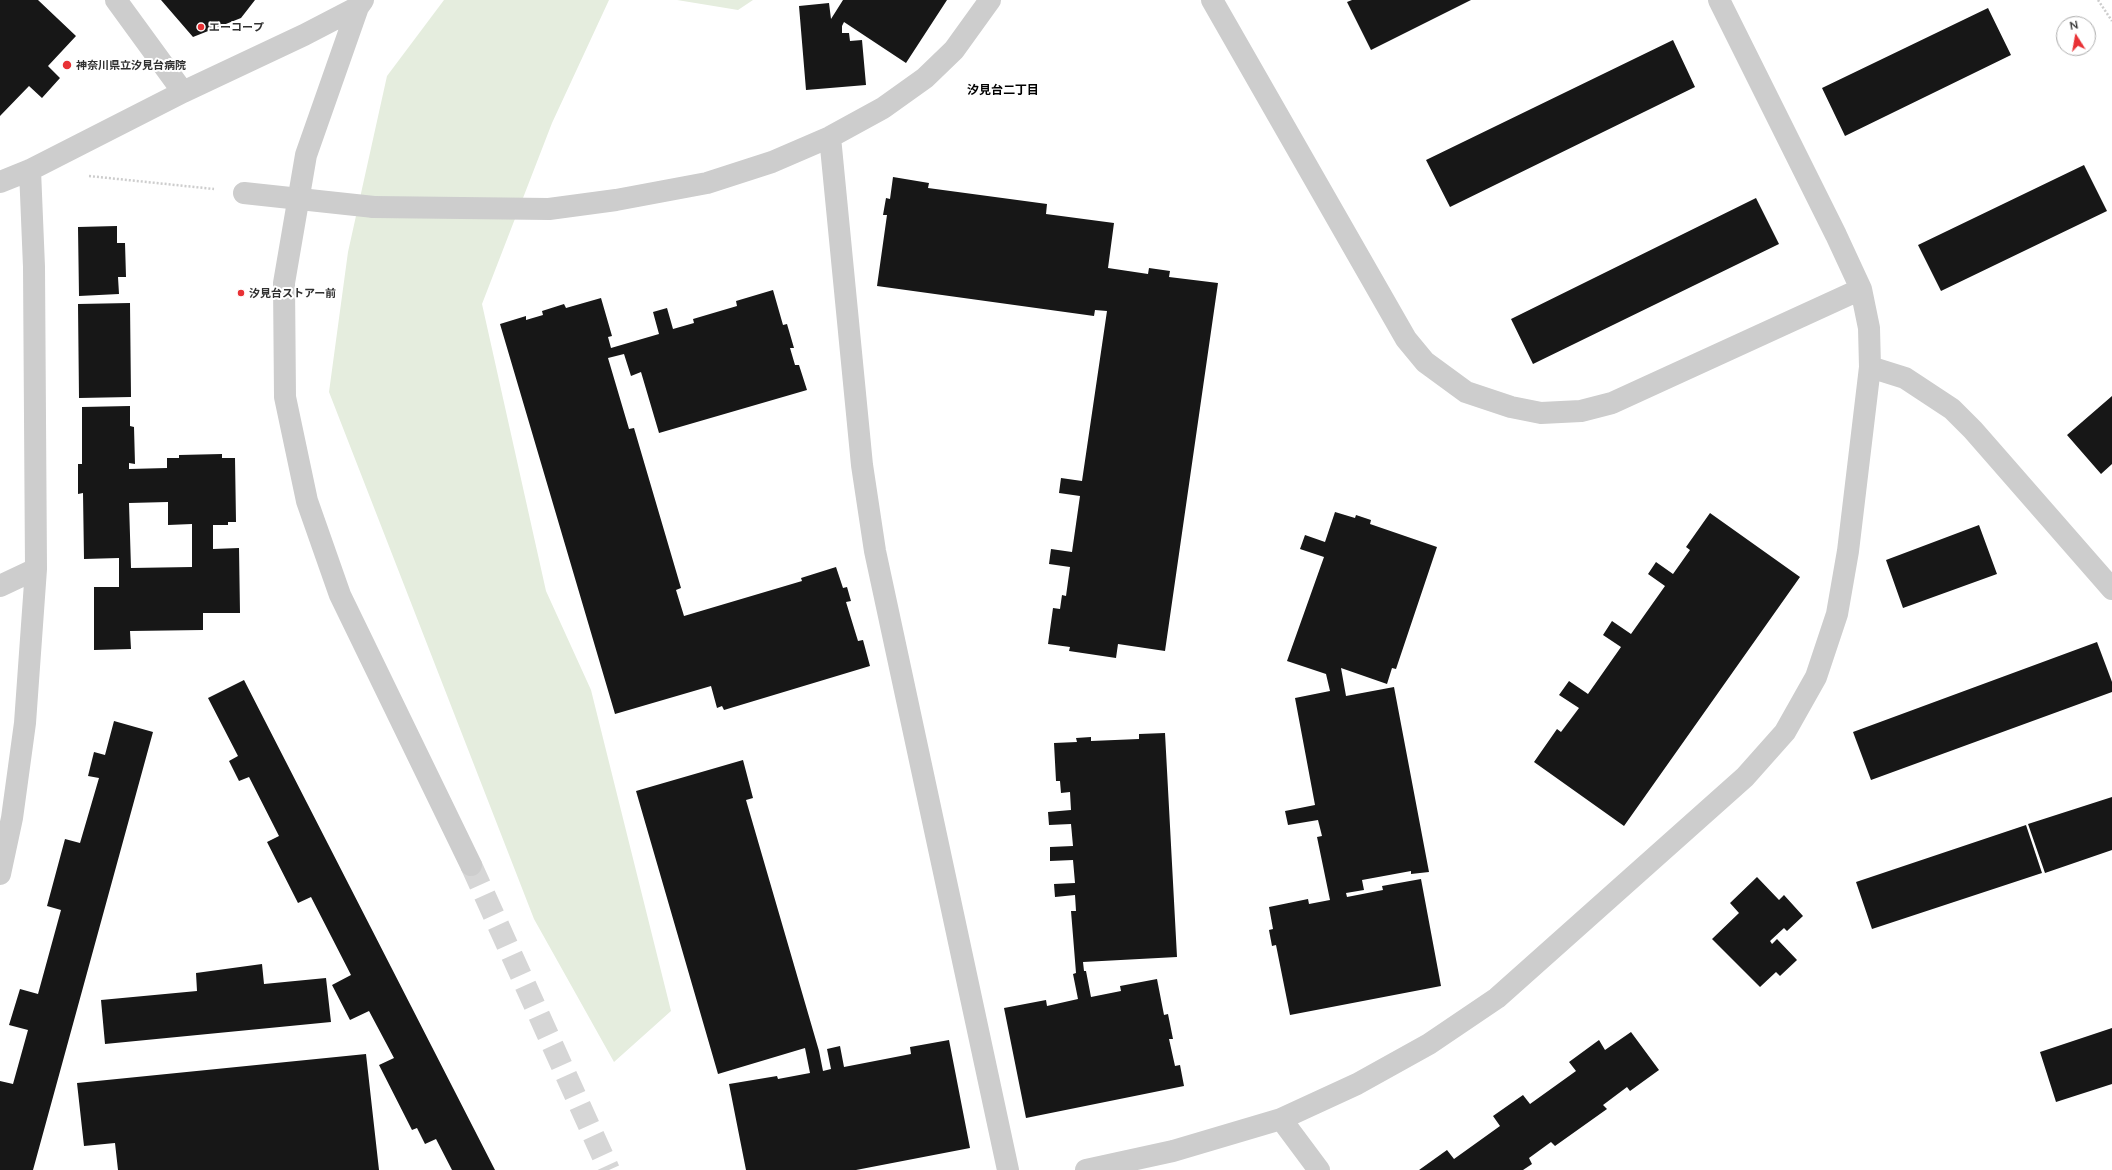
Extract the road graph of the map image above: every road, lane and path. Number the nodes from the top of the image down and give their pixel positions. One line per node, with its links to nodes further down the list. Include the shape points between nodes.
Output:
1 (116, 0): 8 (street)
2 (990, 0): 9 (street, via 954,50 925,78 883,108)
3 (1212, 0): 14 (street, via 1406,339 1425,362 1466,392 1511,408 1541,413 1581,411 1612,403)
4 (1719, 0): 14 (street)
5 (2098, 0): 7 (path)
6 (361, 4): 8 (street, via 304,35); 19 (street, via 306,155 284,283 285,397 307,501 340,595)
7 (2112, 21)
8 (183, 92): 10 (street)
9 (830, 137): 13 (street, bridge, via 772,162 707,183 549,209 374,207); 22 (street, via 862,465 875,551)
10 (30, 170): 12 (street); 16 (street, via 34,267)
11 (86, 176): 13 (path)
12 (0, 182)
13 (244, 193)
14 (1861, 289): 15 (street, via 1869,328)
15 (1870, 367): 18 (street, via 1905,378 1952,409); 21 (street, via 1852,521 1837,614 1816,677 1785,732 1745,777 1497,998 1429,1044 1357,1084)
16 (36, 569): 17 (street); 20 (street, via 25,723 12,818)
17 (0, 586)
18 (2112, 589)
19 (471, 865)
20 (0, 874)
21 (1281, 1119): 23 (street, via 1173,1151); 24 (street)
22 (1008, 1170)
23 (1086, 1170)
24 (1319, 1170)

